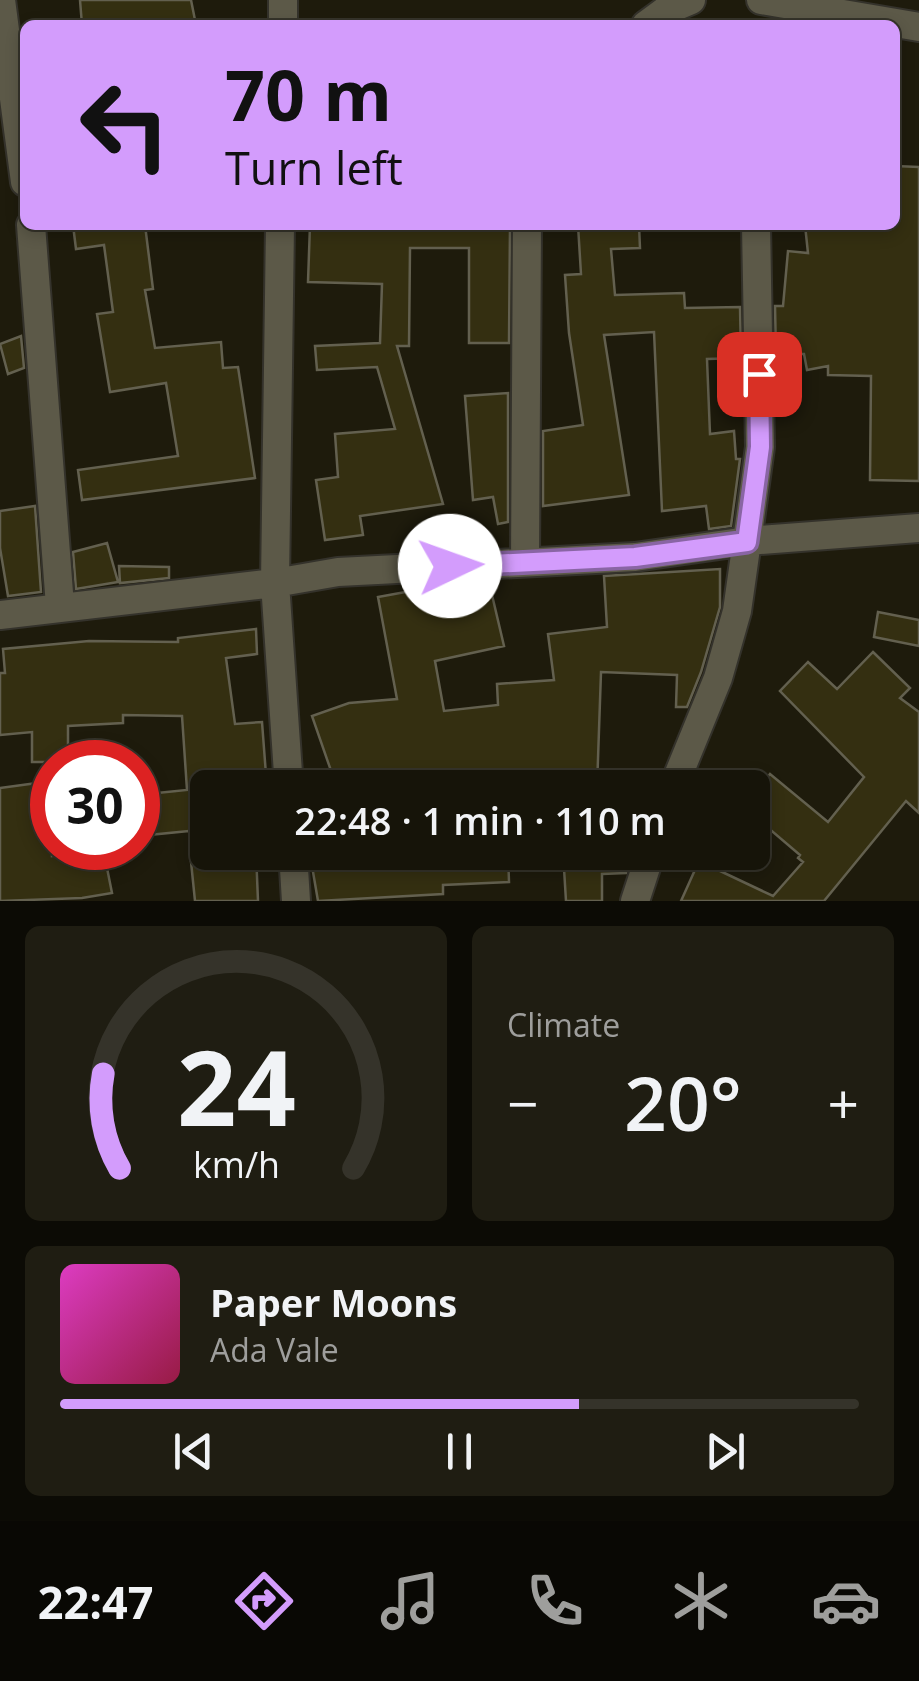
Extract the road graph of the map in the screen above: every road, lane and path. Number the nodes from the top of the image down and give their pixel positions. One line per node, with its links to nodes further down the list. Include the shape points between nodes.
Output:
1 (1, 0): 6 (street)
2 (691, 0): 4 (street)
3 (760, 0): 5 (street)
4 (653, 20)
5 (878, 20)
6 (20, 144)
7 (30, 230): 15 (street)
8 (280, 230): 14 (street)
9 (528, 230): 13 (street)
10 (756, 230): 12 (street, via 760,447)
11 (919, 528): 12 (street)
12 (747, 542): 13 (street); 18 (street, via 718,678)
13 (525, 562): 14 (street, via 338,572)
14 (275, 583): 15 (street); 17 (street)
15 (60, 606): 16 (street)
16 (0, 615)
17 (288, 770)
18 (680, 770)
19 (294, 870): 21 (street)
20 (646, 870): 22 (street)
21 (296, 901)
22 (635, 901)

